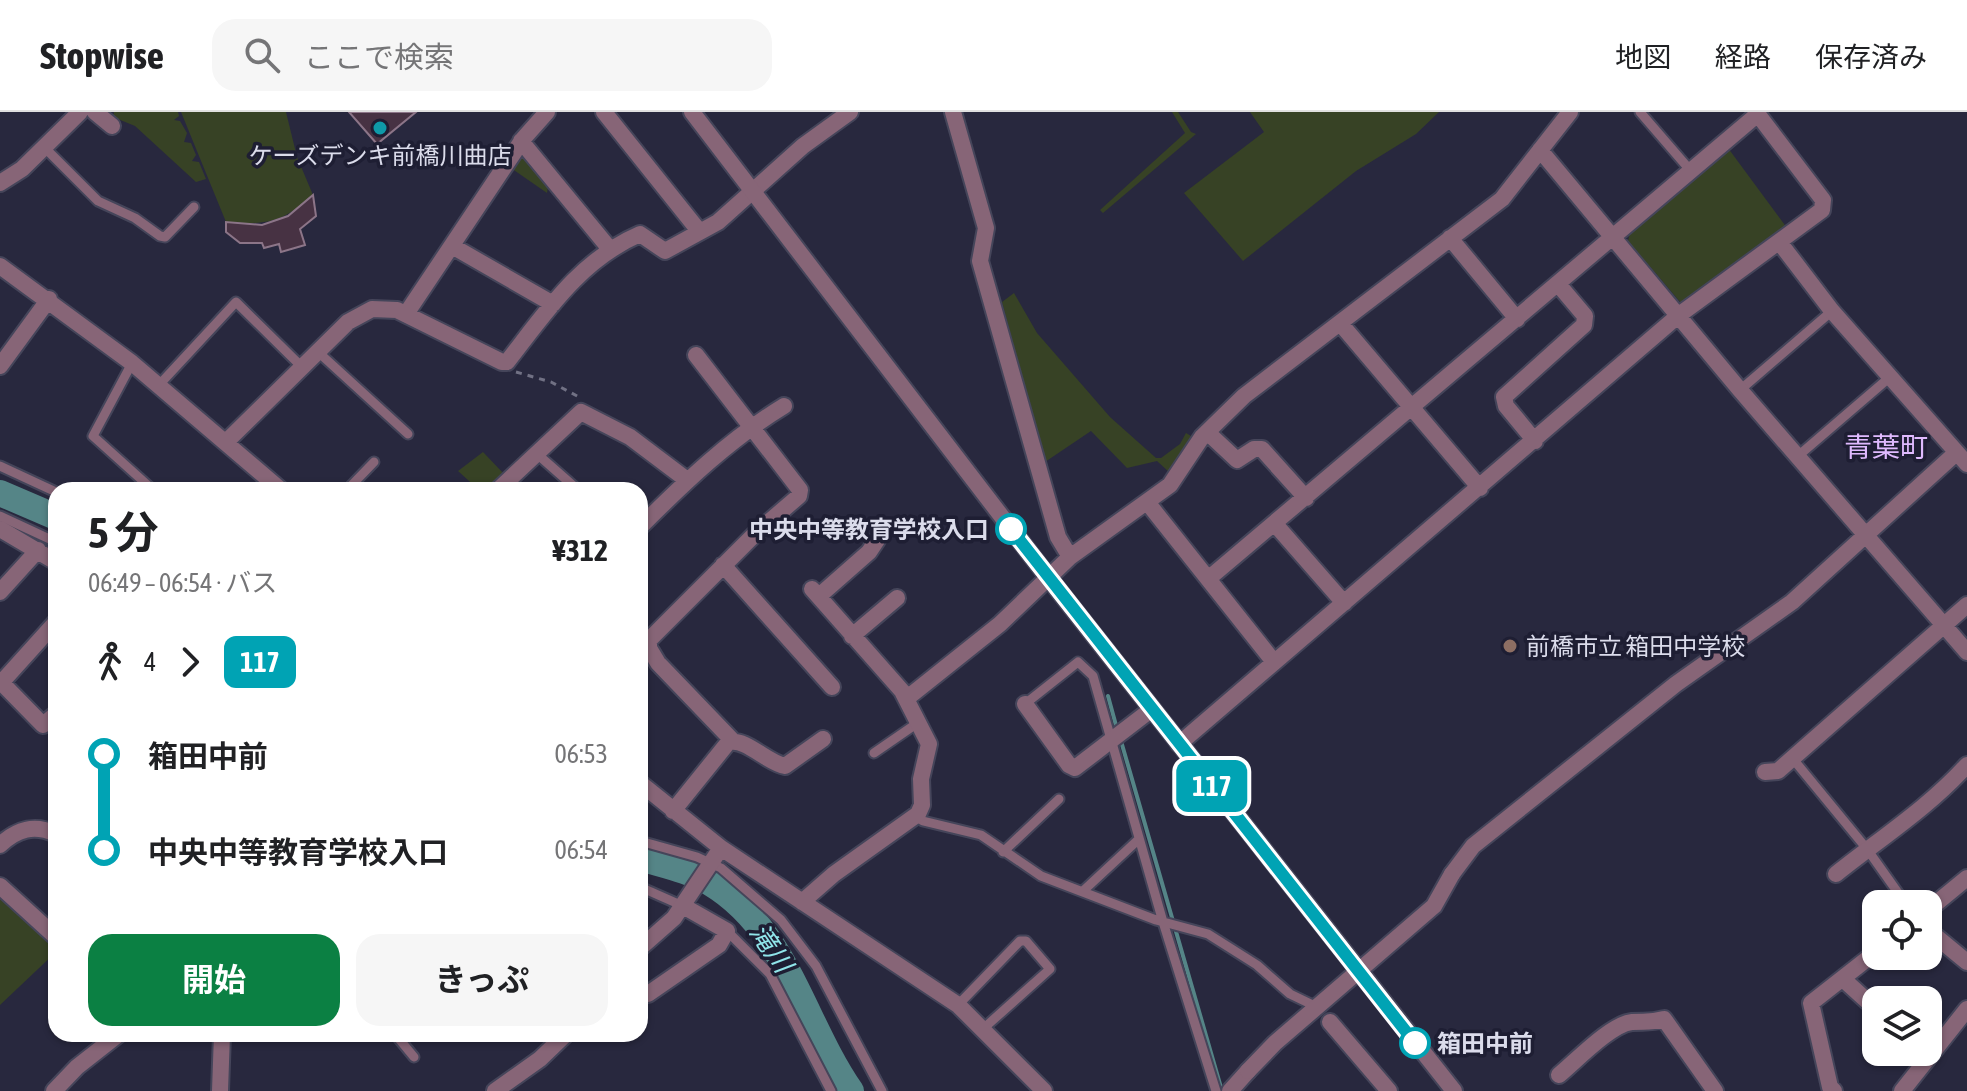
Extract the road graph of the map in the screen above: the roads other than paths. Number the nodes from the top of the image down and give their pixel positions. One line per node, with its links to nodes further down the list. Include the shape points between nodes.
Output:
1 (80, 112): 13 (street)
2 (547, 112): 12 (street)
3 (604, 112): 19 (street)
4 (692, 112): 17 (street)
5 (850, 112): 17 (street, via 803,146)
6 (953, 112): 73 (street, via 986,228 980,261 1058,537)
7 (1570, 112): 14 (street)
8 (1640, 112): 15 (lane)
9 (98, 113): 11 (street)
10 (1757, 113): 15 (street); 22 (street, via 1823,200 1822,210)
11 (112, 126)
12 (521, 141): 23 (street); 24 (street)
13 (45, 148): 16 (street); 18 (lane, via 98,201 160,236 165,237)
14 (1540, 150): 20 (street); 21 (street, via 1502,199)
15 (1690, 170): 20 (street)
16 (0, 183)
17 (755, 192): 19 (street); 75 (street)
18 (194, 207)
19 (699, 231): 24 (street, via 665,251 640,234)
20 (1614, 235): 26 (street); 31 (street)
21 (1450, 238): 32 (street); 33 (street)
22 (1780, 243): 29 (street); 31 (street)
23 (452, 246): 28 (street); 30 (street)
24 (609, 248): 28 (street, via 576,275)
25 (0, 266): 27 (street)
26 (1558, 284): 32 (street); 48 (street, via 1587,321 1504,397)
27 (49, 299): 36 (street); 37 (street)
28 (553, 304): 30 (street, via 507,362)
29 (1832, 311): 39 (street); 41 (lane)
30 (406, 314): 34 (street, via 390,308 364,311)
31 (1679, 315): 41 (street); 48 (street)
32 (1517, 319): 43 (street)
33 (1340, 323): 43 (street); 45 (street, via 1244,396)
34 (317, 351): 38 (street); 46 (lane)
35 (696, 355): 44 (street)
36 (132, 363): 40 (street); 55 (lane, via 93,436)
37 (0, 366)
38 (302, 367): 40 (lane, via 236,302); 47 (street)
39 (1890, 377): 50 (lane); 51 (street)
40 (159, 385): 47 (street)
41 (1740, 390): 50 (street)
42 (784, 406): 44 (street)
43 (1411, 408): 61 (street); 62 (street)
44 (751, 426): 54 (street); 74 (street, via 800,493)
45 (1207, 432): 62 (street, via 1237,460 1262,449); 63 (street, via 1174,481)
46 (408, 434)
47 (227, 441): 56 (street)
48 (1535, 441): 61 (street)
49 (536, 453): 54 (street, via 577,414 586,412 663,458); 58 (street); 59 (lane)
50 (1798, 456): 68 (street)
51 (1962, 458): 68 (street)
52 (374, 462): 57 (lane)
53 (0, 466): 60 (lane)
54 (687, 480): 65 (street)
55 (144, 482)
56 (266, 482)
57 (355, 482)
58 (506, 482)
59 (569, 482)
60 (48, 488)
61 (1480, 488): 79 (street)
62 (1306, 498): 66 (street)
63 (1147, 502): 73 (street); 76 (street)
64 (0, 516): 70 (lane)
65 (648, 519)
66 (1275, 524): 76 (street); 79 (street)
67 (0, 529): 71 (street)
68 (1866, 535): 81 (street); 129 (street, via 1792,602 1676,684 1473,846 1434,906)
69 (877, 540): 83 (street, via 816,592)
70 (48, 549)
71 (48, 550)
72 (48, 553): 77 (street)
73 (1070, 557): 75 (street)
74 (723, 565): 87 (street); 95 (street, via 648,644 681,690 728,732)
75 (1048, 577): 88 (street, via 1000,624); 90 (street)
76 (1208, 579): 85 (street)
77 (0, 592)
78 (897, 598): 83 (street)
79 (1344, 603): 85 (street)
80 (1967, 605): 81 (street)
81 (1944, 625): 84 (street); 98 (street)
82 (48, 631): 86 (street)
83 (852, 636): 88 (street)
84 (1967, 652)
85 (1274, 662): 96 (street)
86 (1, 682): 91 (street, via 43,725)
87 (832, 687)
88 (906, 699): 92 (street)
89 (1025, 704): 94 (street, via 1072,767); 94 (lane, via 1081,661 1096,682)
90 (1152, 709): 94 (street); 96 (street)
91 (48, 721)
92 (919, 722): 97 (lane); 104 (street, via 929,744 922,805)
93 (823, 739): 95 (street, via 785,766 741,742)
94 (1112, 740): 106 (lane)
95 (730, 742): 103 (street)
96 (1179, 744): 129 (street)
97 (874, 753)
98 (1793, 759): 100 (street, via 1778,771); 110 (lane)
99 (1967, 765): 110 (street, via 1914,815)
100 (1765, 772)
101 (648, 790): 103 (street)
102 (1059, 799): 111 (lane)
103 (673, 811): 109 (street)
104 (915, 816): 111 (lane, via 981,835); 120 (street)
105 (48, 831): 108 (street, via 18,831)
106 (1139, 839): 118 (lane); 122 (lane)
107 (648, 844): 112 (lane)
108 (0, 845)
109 (721, 848): 112 (street); 120 (street)
110 (1867, 849): 113 (street); 117 (lane)
111 (1003, 852): 118 (lane, via 1041,876)
112 (709, 865): 121 (street); 149 (lane, via 728,873 769,908 806,950)
113 (1836, 874)
114 (1967, 878): 119 (street)
115 (0, 886): 123 (street)
116 (648, 890): 121 (lane)
117 (1896, 890)
118 (1083, 891): 122 (lane)
119 (1942, 899)
120 (802, 902): 133 (street)
121 (685, 903): 124 (street); 125 (street)
122 (1168, 923): 134 (lane, via 1215,937 1290,994); 151 (lane)
123 (48, 930)
124 (727, 931): 131 (street, via 719,945); 148 (lane, via 770,974)
125 (648, 940)
126 (1942, 941): 127 (street)
127 (1967, 962)
128 (1862, 963): 130 (street)
129 (1358, 971): 134 (street); 153 (street)
130 (1843, 979): 132 (street); 155 (street, via 1811,1003)
131 (648, 994)
132 (1862, 996)
133 (958, 1005): 137 (street); 137 (lane, via 1020,941 1026,941 1050,969)
134 (1317, 1007): 152 (street)
135 (1967, 1009): 156 (street)
136 (1330, 1022): 144 (street)
137 (984, 1028): 150 (street)
138 (109, 1042): 145 (street)
139 (222, 1042): 146 (street)
140 (402, 1042): 142 (lane)
141 (558, 1042): 147 (street)
142 (414, 1057)
143 (1559, 1075): 154 (street, via 1616,1028 1664,1019)
144 (1385, 1090)
145 (54, 1091)
146 (220, 1091)
147 (495, 1091)
148 (831, 1091)
149 (882, 1091)
150 (1044, 1091)
151 (1216, 1091)
152 (1230, 1091)
153 (1454, 1091)
154 (1715, 1091)
155 (1834, 1091)
156 (1902, 1091)

